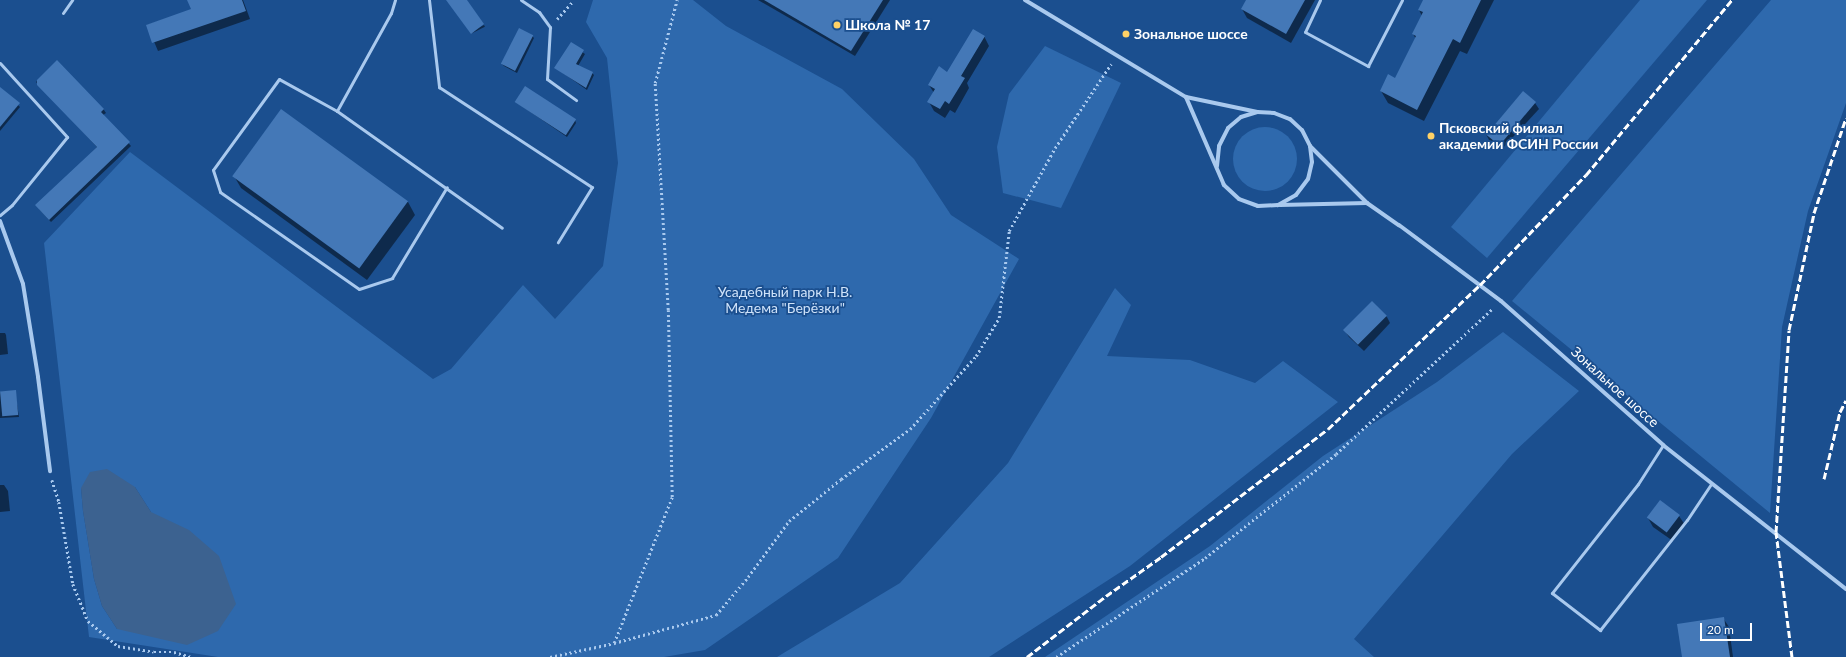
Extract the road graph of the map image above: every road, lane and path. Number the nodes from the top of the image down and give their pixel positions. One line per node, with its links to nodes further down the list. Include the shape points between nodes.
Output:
1 (72, 0): 10 (lane)
2 (395, 0): 16 (lane, via 391,13)
3 (429, 0): 26 (lane, via 439,87 592,187)
4 (521, 0): 11 (lane, via 539,12)
5 (574, 0): 11 (path)
6 (676, 0): 32 (path, via 656,83 668,310 672,497)
7 (1025, 0): 14 (street, Зональное шоссе)
8 (1320, 0): 9 (lane, via 1305,32 1368,66)
9 (1402, 0)
10 (63, 13)
11 (550, 27): 15 (lane, via 547,79)
12 (0, 63): 23 (lane, via 67,137 12,205)
13 (1108, 70): 32 (path, via 1055,148 1009,231 999,318 976,356 910,429 790,521 716,615)
14 (1186, 97): 17 (street, Зональное шоссе); 19 (street, Зональное шоссе)
15 (576, 100)
16 (337, 111): 20 (lane); 20 (lane, via 280,79 213,170 220,192 359,289 392,278)
17 (1257, 112): 18 (street, Зональное шоссе, via 1274,113 1290,119 1302,130); 19 (street, Зональное шоссе, via 1241,117 1228,128 1218,146)
18 (1310, 146): 21 (street, Зональное шоссе); 22 (street, Зональное шоссе, via 1312,162 1308,179 1296,195)
19 (1217, 166): 22 (street, Зональное шоссе, via 1224,185 1239,199 1258,206)
20 (447, 187): 25 (lane)
21 (1367, 203): 22 (street, Зональное шоссе); 27 (street, Зональное шоссе)
22 (1278, 205)
23 (0, 215)
24 (0, 221): 29 (street, via 23,284)
25 (502, 228)
26 (558, 242)
27 (1501, 301): 28 (street, Зональное шоссе); 35 (path, via 1336,454 1205,558)
28 (1664, 445): 30 (street, Зональное шоссе); 30 (lane, via 1638,484 1552,593 1600,630 1687,520)
29 (50, 472): 33 (path, via 59,502 73,584 88,622 118,646 154,652 174,652)
30 (1711, 484): 31 (street, Зональное шоссе, via 1776,532)
31 (1846, 589)
32 (614, 643): 34 (path)
33 (191, 657)
34 (550, 657)
35 (1056, 657)

